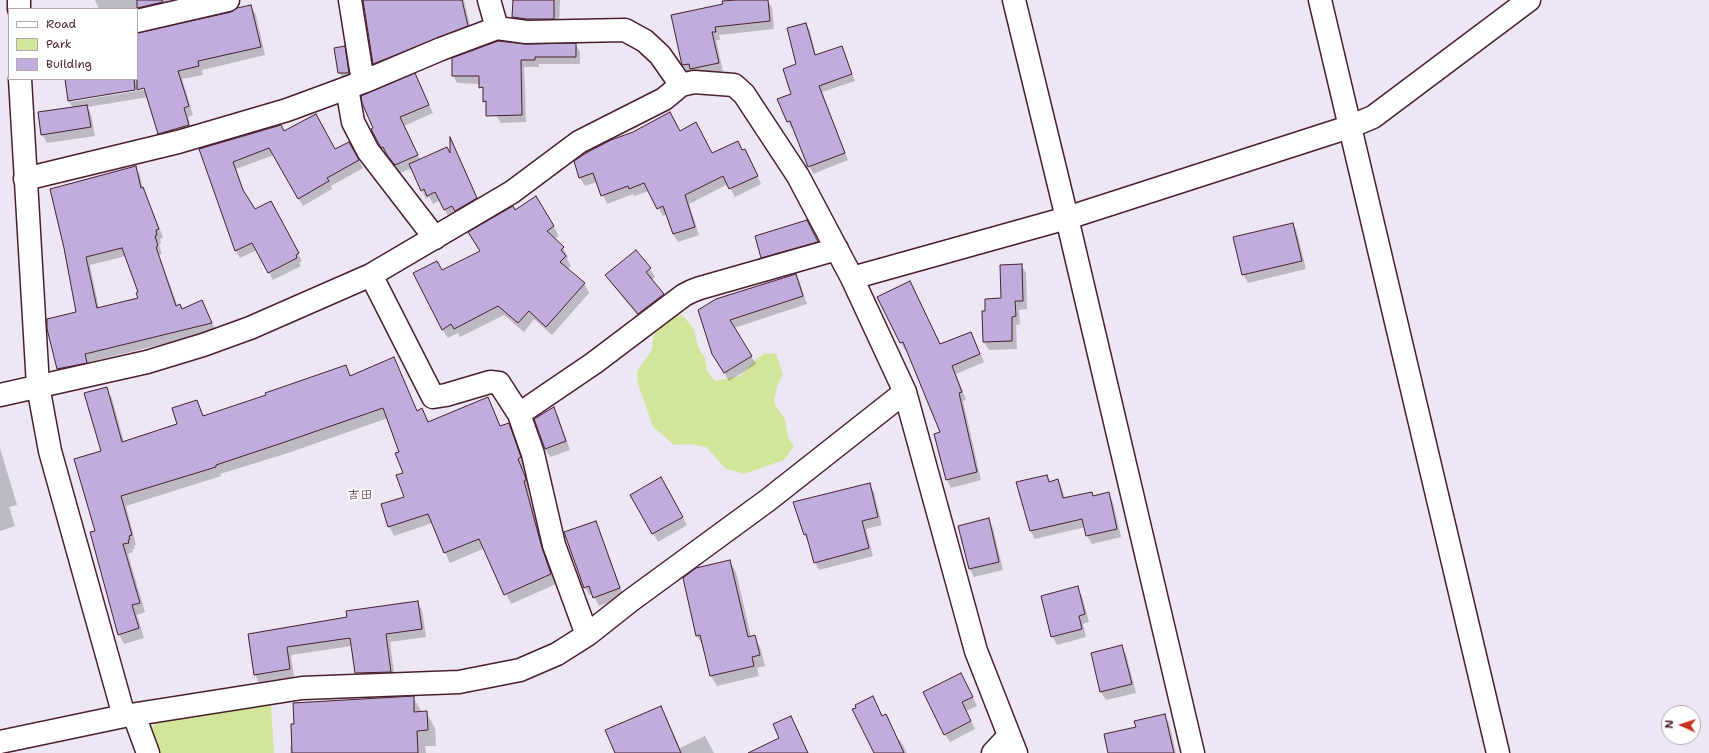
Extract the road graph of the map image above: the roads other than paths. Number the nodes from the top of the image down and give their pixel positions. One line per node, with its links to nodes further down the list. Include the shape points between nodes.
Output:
1 (228, 0): 7 (street)
2 (350, 0): 10 (street)
3 (489, 0): 8 (street)
4 (1014, 0): 14 (street)
5 (1320, 0): 12 (street)
6 (1529, 0): 12 (street, via 1373,117)
7 (138, 21)
8 (497, 28): 10 (street); 11 (street, via 526,32 625,30 645,41 660,55)
9 (20, 80): 13 (street)
10 (355, 85): 13 (street, via 287,110 178,142); 15 (street, via 353,122 368,151)
11 (681, 85): 15 (street, via 664,99 579,142 512,192); 16 (street, via 694,82 734,85 744,94 798,176)
12 (1349, 127): 14 (street); 30 (street)
13 (25, 179): 19 (street)
14 (1067, 218): 18 (street); 29 (street)
15 (435, 238): 17 (street)
16 (837, 249): 18 (street); 22 (street, via 700,288 684,295 594,363)
17 (371, 276): 19 (street, via 250,328 203,345 147,362); 22 (street, via 433,396 446,395 490,382 499,383)
18 (852, 278): 20 (street)
19 (38, 386): 21 (street); 24 (street, via 50,451)
20 (905, 392): 23 (street, via 768,500 630,600); 26 (street, via 976,651)
21 (0, 395)
22 (519, 414): 23 (street, via 533,454 554,545)
23 (588, 635): 24 (street, via 557,654 520,670 459,682 302,688)
24 (129, 716): 25 (street); 27 (street)
25 (0, 742)
26 (1013, 744): 28 (street)
27 (148, 753)
28 (993, 753)
29 (1193, 753)
30 (1498, 753)

